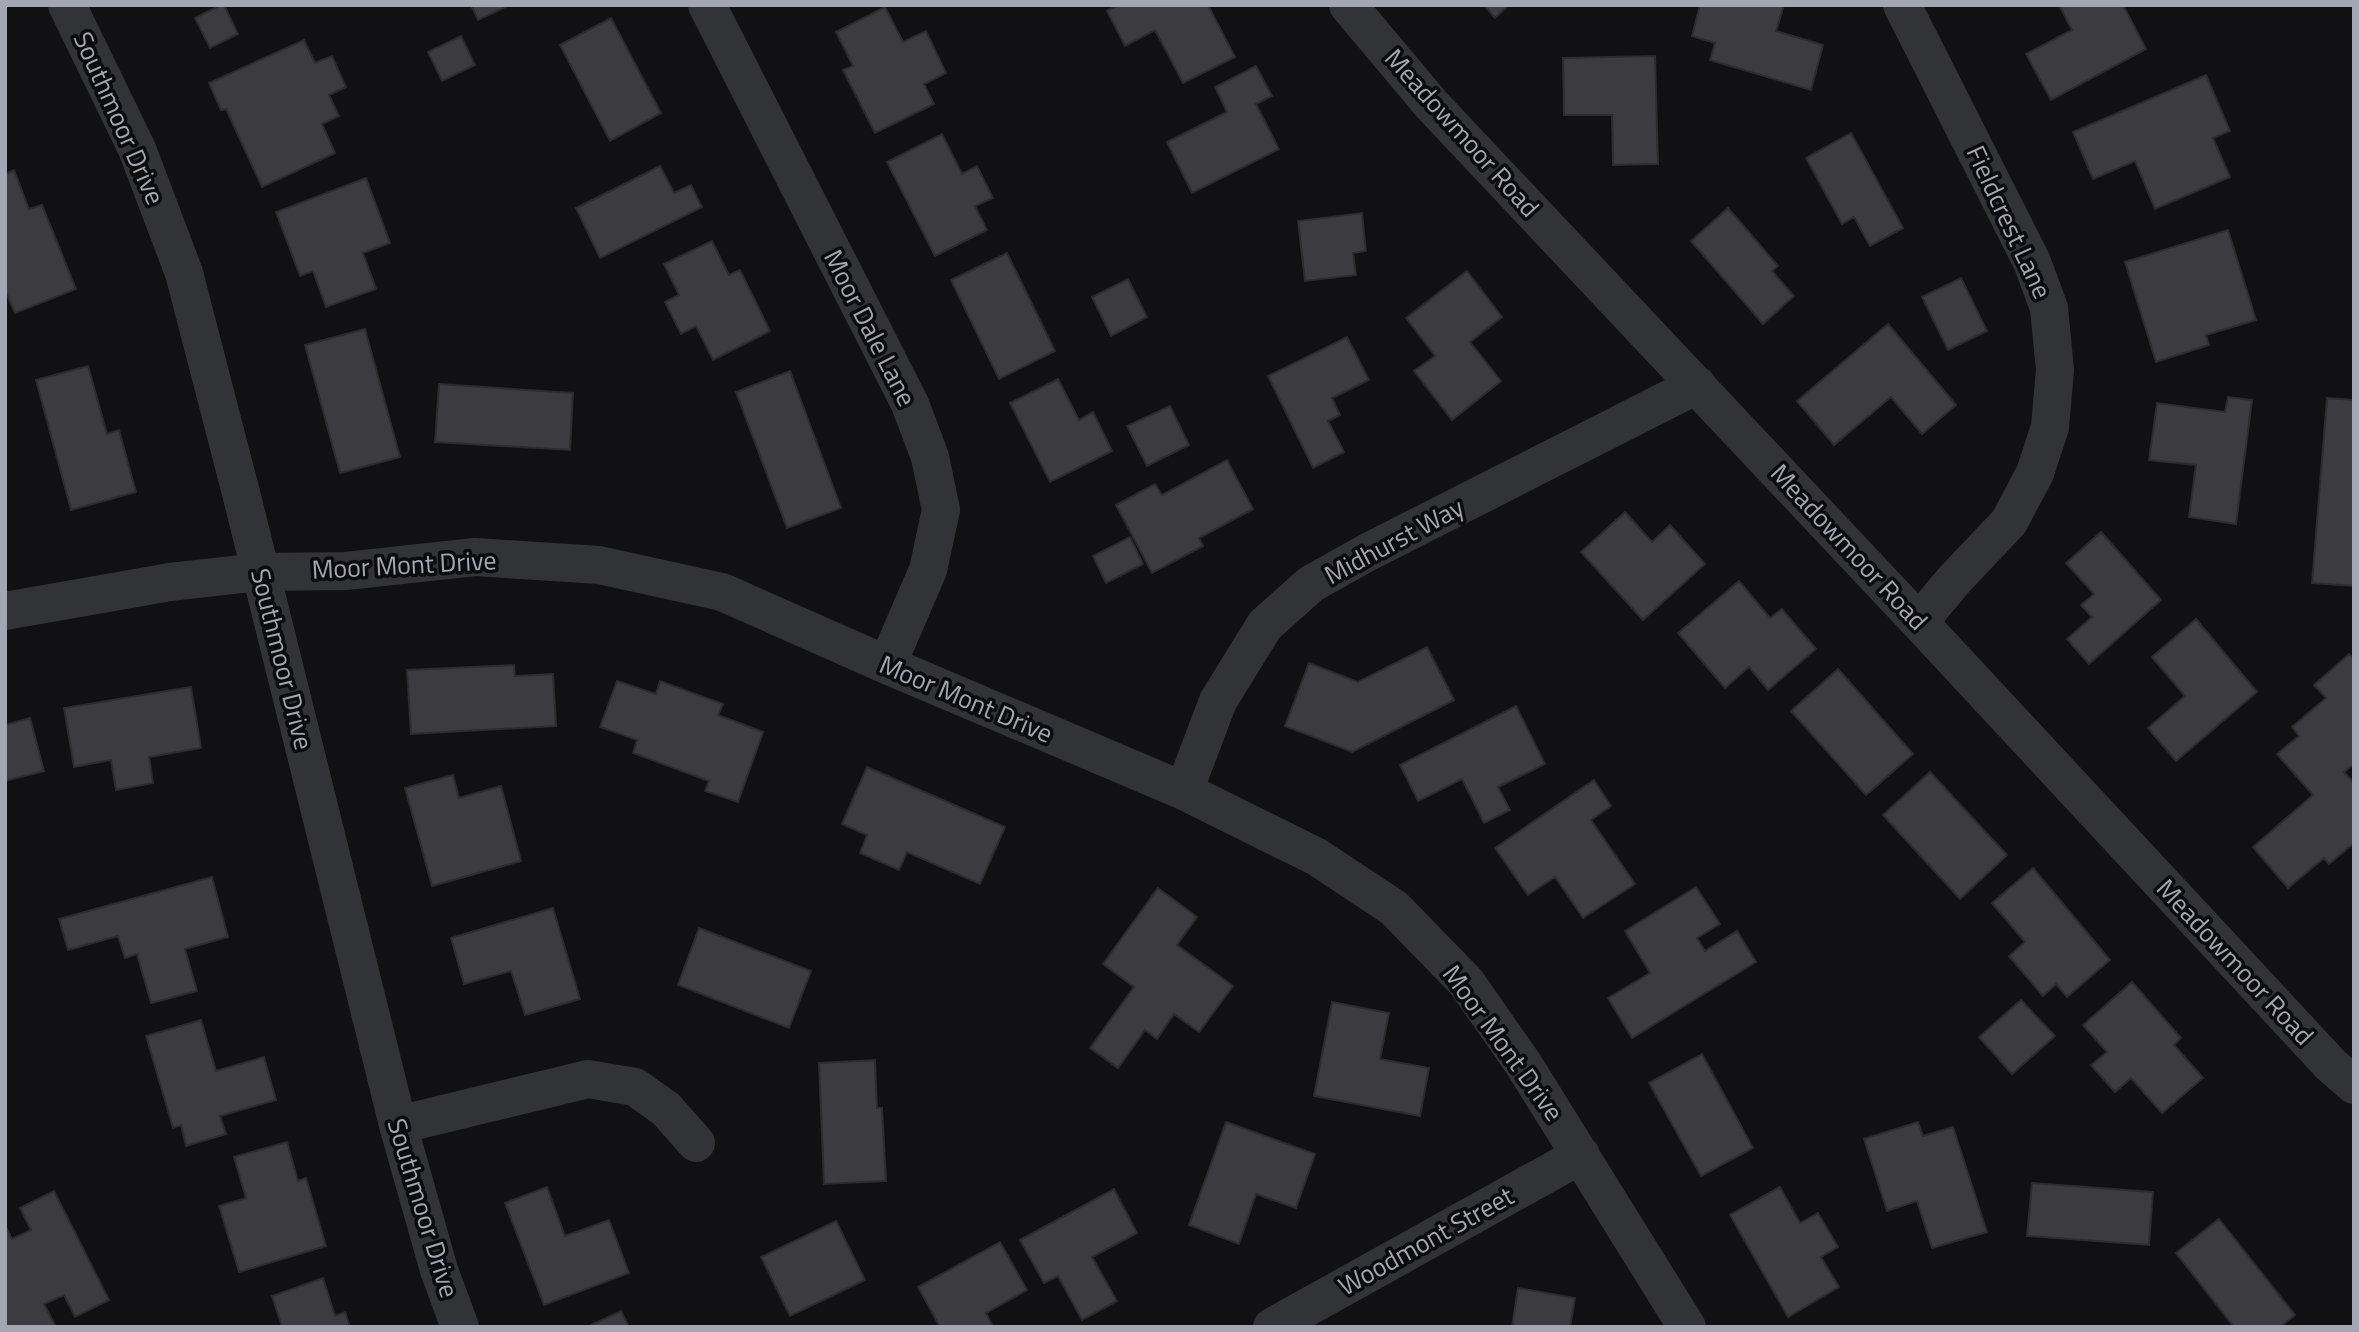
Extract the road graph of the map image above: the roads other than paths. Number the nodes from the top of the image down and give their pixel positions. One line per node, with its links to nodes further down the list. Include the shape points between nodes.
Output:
1 (66, 5): 6 (street, Southmoor Drive, via 137,149 184,273)
2 (707, 5): 9 (street, Moor Dale Lane, via 910,404 930,457 941,510 928,570)
3 (1348, 5): 5 (street, Meadowmoor Road, via 1431,104)
4 (1902, 5): 8 (street, Fieldcrest Lane, via 2032,262 2049,308 2054,370 2050,427 2035,473 2009,522)
5 (1696, 386): 8 (street, Meadowmoor Road); 10 (street, Midhurst Way, via 1311,584 1265,625 1218,701)
6 (260, 572): 7 (street, Moor Mont Drive, via 170,582); 9 (street, Moor Mont Drive, via 346,571 475,557 600,565 722,592); 12 (street, Southmoor Drive)
7 (5, 611)
8 (1919, 622): 11 (street, Meadowmoor Road, via 2330,1065)
9 (887, 665): 10 (street, Moor Mont Drive)
10 (1184, 791): 14 (street, Moor Mont Drive, via 1317,857 1394,908 1466,982)
11 (2354, 1085)
12 (398, 1125): 13 (street, via 588,1079 635,1087 666,1109); 15 (street, Southmoor Drive)
13 (696, 1143)
14 (1581, 1155): 16 (street, Woodmont Street); 17 (street, Moor Mont Drive)
15 (460, 1327)
16 (1272, 1327)
17 (1687, 1327)

